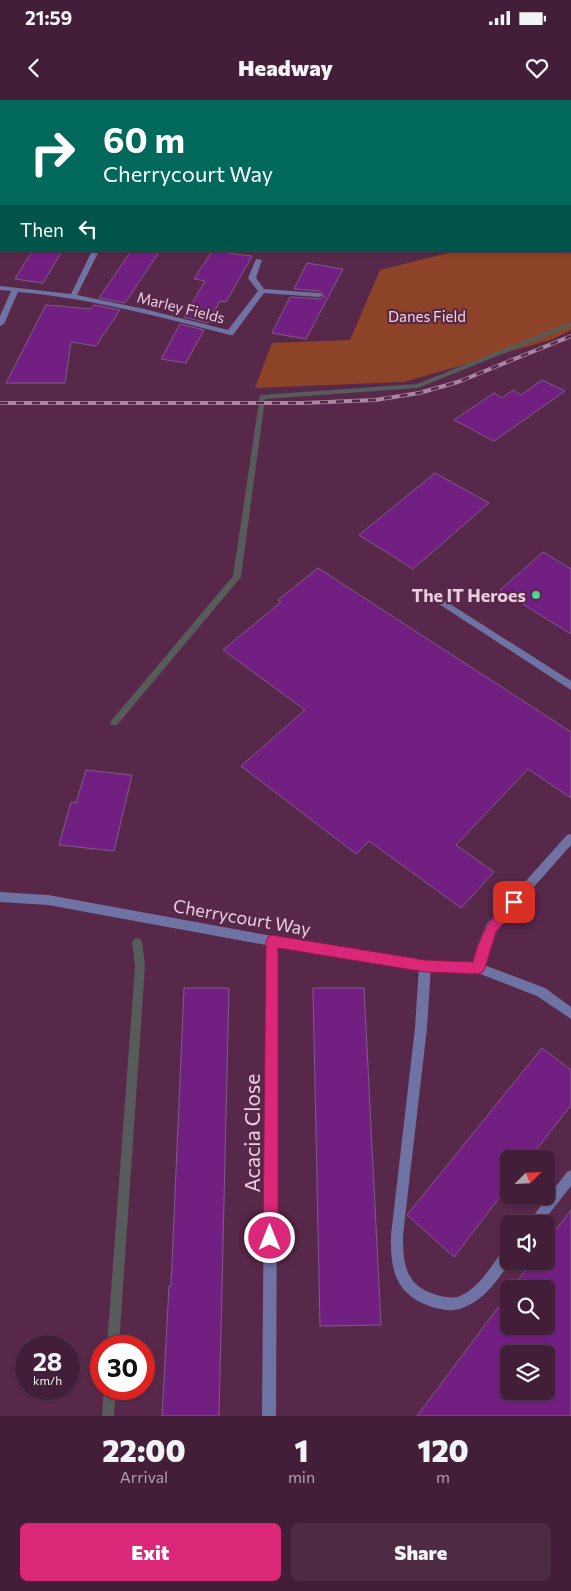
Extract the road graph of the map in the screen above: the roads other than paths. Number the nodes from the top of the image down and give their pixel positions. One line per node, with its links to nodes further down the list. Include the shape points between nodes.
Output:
1 (95, 252): 7 (street)
2 (258, 260): 5 (street, via 252,278)
3 (0, 288): 4 (street, Marley Fields)
4 (16, 289): 7 (street, Marley Fields); 8 (street)
5 (262, 291): 6 (street); 7 (street, Marley Fields, via 230,333 141,310)
6 (319, 295)
7 (72, 297)
8 (0, 324)
9 (425, 590): 10 (street)
10 (571, 686)
11 (571, 838): 15 (street, via 491,928)
12 (0, 897): 13 (street, Cherrycourt Way, via 48,900)
13 (272, 941): 14 (street, Cherrycourt Way); 20 (street, Acacia Close)
14 (425, 966): 15 (street, Cherrycourt Way); 19 (street, via 397,1235 400,1273 409,1289 424,1298 453,1304 475,1294)
15 (478, 968): 16 (street, Cherrycourt Way, via 541,992)
16 (571, 1014)
17 (571, 1176): 18 (street)
18 (540, 1215)
19 (500, 1265)
20 (269, 1416)

